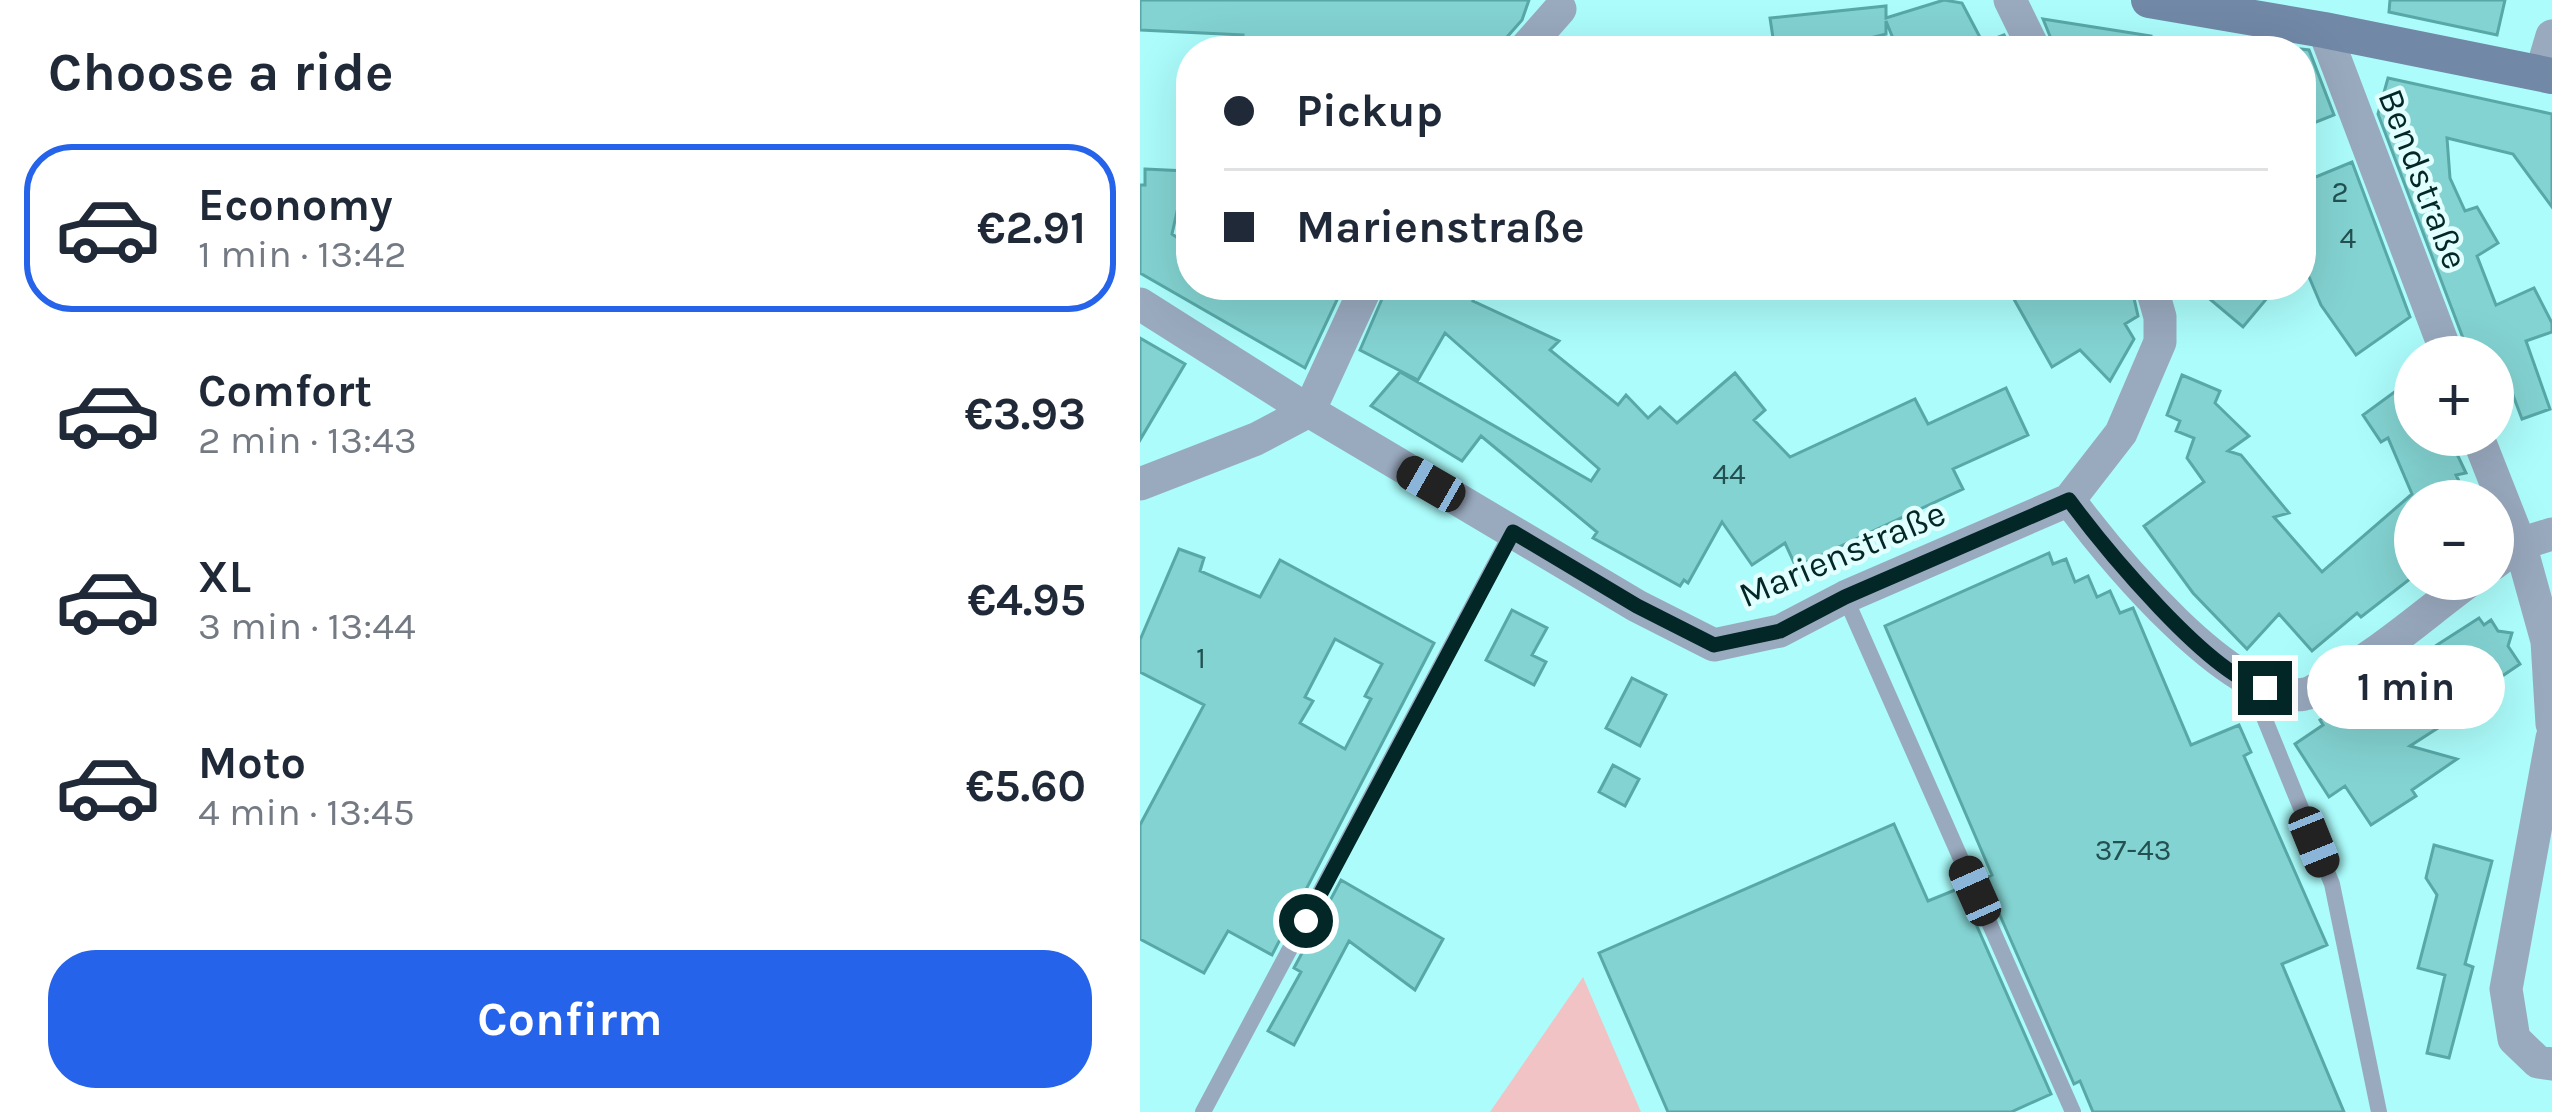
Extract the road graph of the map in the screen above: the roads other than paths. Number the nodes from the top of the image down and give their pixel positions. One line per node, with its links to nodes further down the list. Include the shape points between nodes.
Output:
1 (2010, 0): 7 (street)
2 (2149, 0): 4 (main road)
3 (1560, 9): 6 (street)
4 (2261, 10): 5 (main road)
5 (2324, 30): 9 (main road); 13 (street, Bendstraße)
6 (1536, 36)
7 (2028, 36)
8 (2552, 36): 9 (street)
9 (2547, 75)
10 (1360, 300): 14 (street)
11 (2155, 300): 17 (street, via 2160,342 2121,434)
12 (1140, 304): 14 (street, Marienstraße)
13 (2440, 336)
14 (1309, 411): 16 (street); 18 (street, Marienstraße)
15 (2485, 456): 19 (street)
16 (1140, 484)
17 (2069, 500): 20 (street, Marienstraße); 22 (street, via 2184,630)
18 (1513, 532): 20 (street, Marienstraße, via 1714,645 1780,631); 26 (lane)
19 (2522, 547): 23 (street, via 2547,640)
20 (1845, 597): 27 (lane)
21 (2445, 600): 22 (street, via 2372,658 2304,695)
22 (2265, 688): 28 (lane, via 2263,715 2332,884)
23 (2552, 724)
24 (2552, 738): 25 (street, via 2506,989 2514,1039 2538,1062)
25 (2552, 1064)
26 (1203, 1112)
27 (2073, 1112)
28 (2379, 1112)

